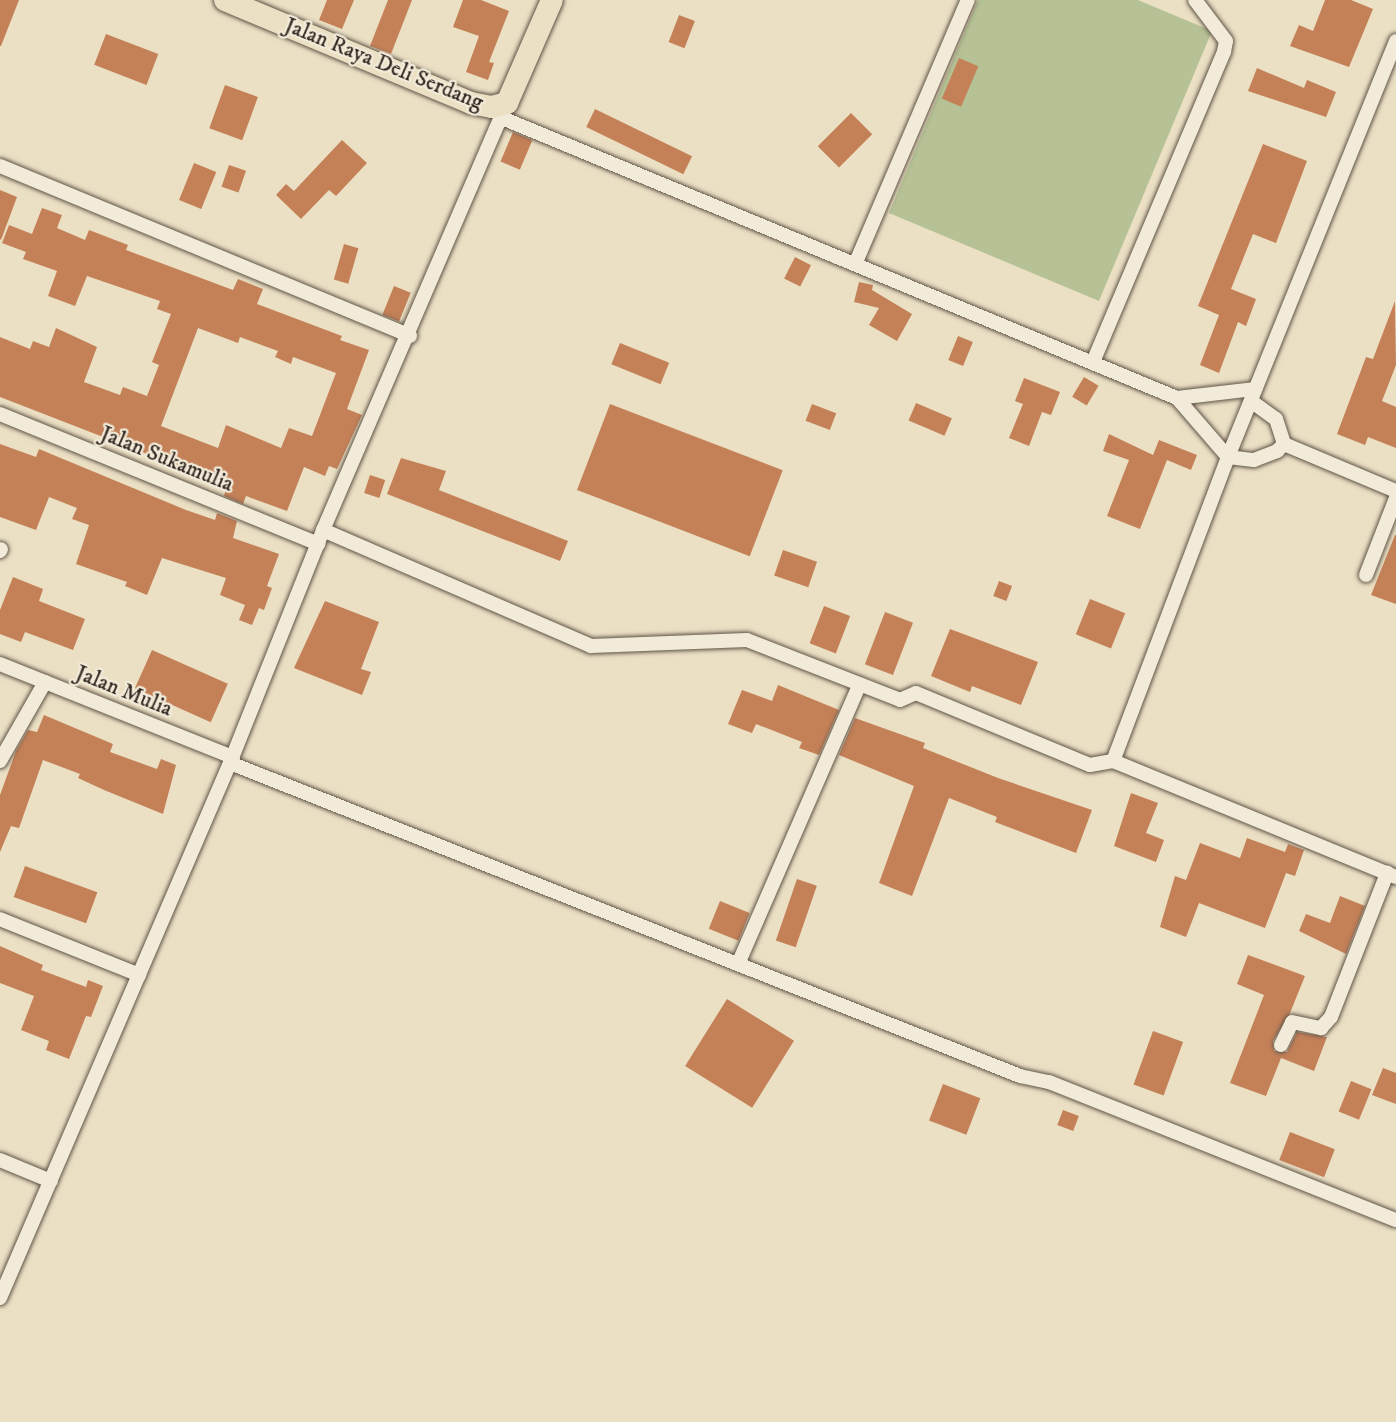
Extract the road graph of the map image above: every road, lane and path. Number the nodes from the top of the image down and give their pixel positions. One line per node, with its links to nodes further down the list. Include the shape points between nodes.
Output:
1 (225, 0): 5 (main road, Jalan Raya Deli Serdang)
2 (552, 0): 7 (main road, Jalan Raya Deli Serdang)
3 (969, 0): 9 (street)
4 (1195, 0): 11 (street, via 1226,41 1224,52)
5 (254, 6): 7 (main road, Jalan Raya Deli Serdang, via 471,103)
6 (1396, 41): 12 (street)
7 (505, 110): 9 (street); 10 (street)
8 (0, 166): 10 (street)
9 (856, 262): 11 (street)
10 (410, 336): 19 (street)
11 (1093, 362): 13 (street)
12 (1253, 395): 13 (street); 15 (street, via 1276,419); 16 (street)
13 (1177, 398): 16 (street)
14 (0, 414): 20 (street, Jalan Sukamulia)
15 (1284, 444): 16 (street, via 1277,452 1254,460); 17 (street)
16 (1228, 458): 27 (street)
17 (1396, 491)
18 (1396, 498): 21 (street)
19 (323, 530): 20 (street); 24 (street, via 591,646 747,640)
20 (318, 544): 25 (street)
21 (1366, 575)
22 (0, 664): 23 (street, Jalan Mulia)
23 (45, 682): 25 (street, Jalan Mulia); 26 (street)
24 (860, 684): 27 (street, via 900,700 916,693 1090,765); 30 (street)
25 (232, 760): 30 (street, Jalan Mulia); 31 (street)
26 (0, 761)
27 (1113, 761): 28 (street)
28 (1391, 875): 32 (street, via 1328,1024 1321,1028 1292,1022)
29 (0, 919): 31 (street)
30 (738, 964): 35 (street, Jalan Mulia)
31 (140, 975): 34 (street)
32 (1281, 1045)
33 (0, 1160): 34 (street)
34 (51, 1181): 36 (street)
35 (1396, 1220)
36 (0, 1298)

